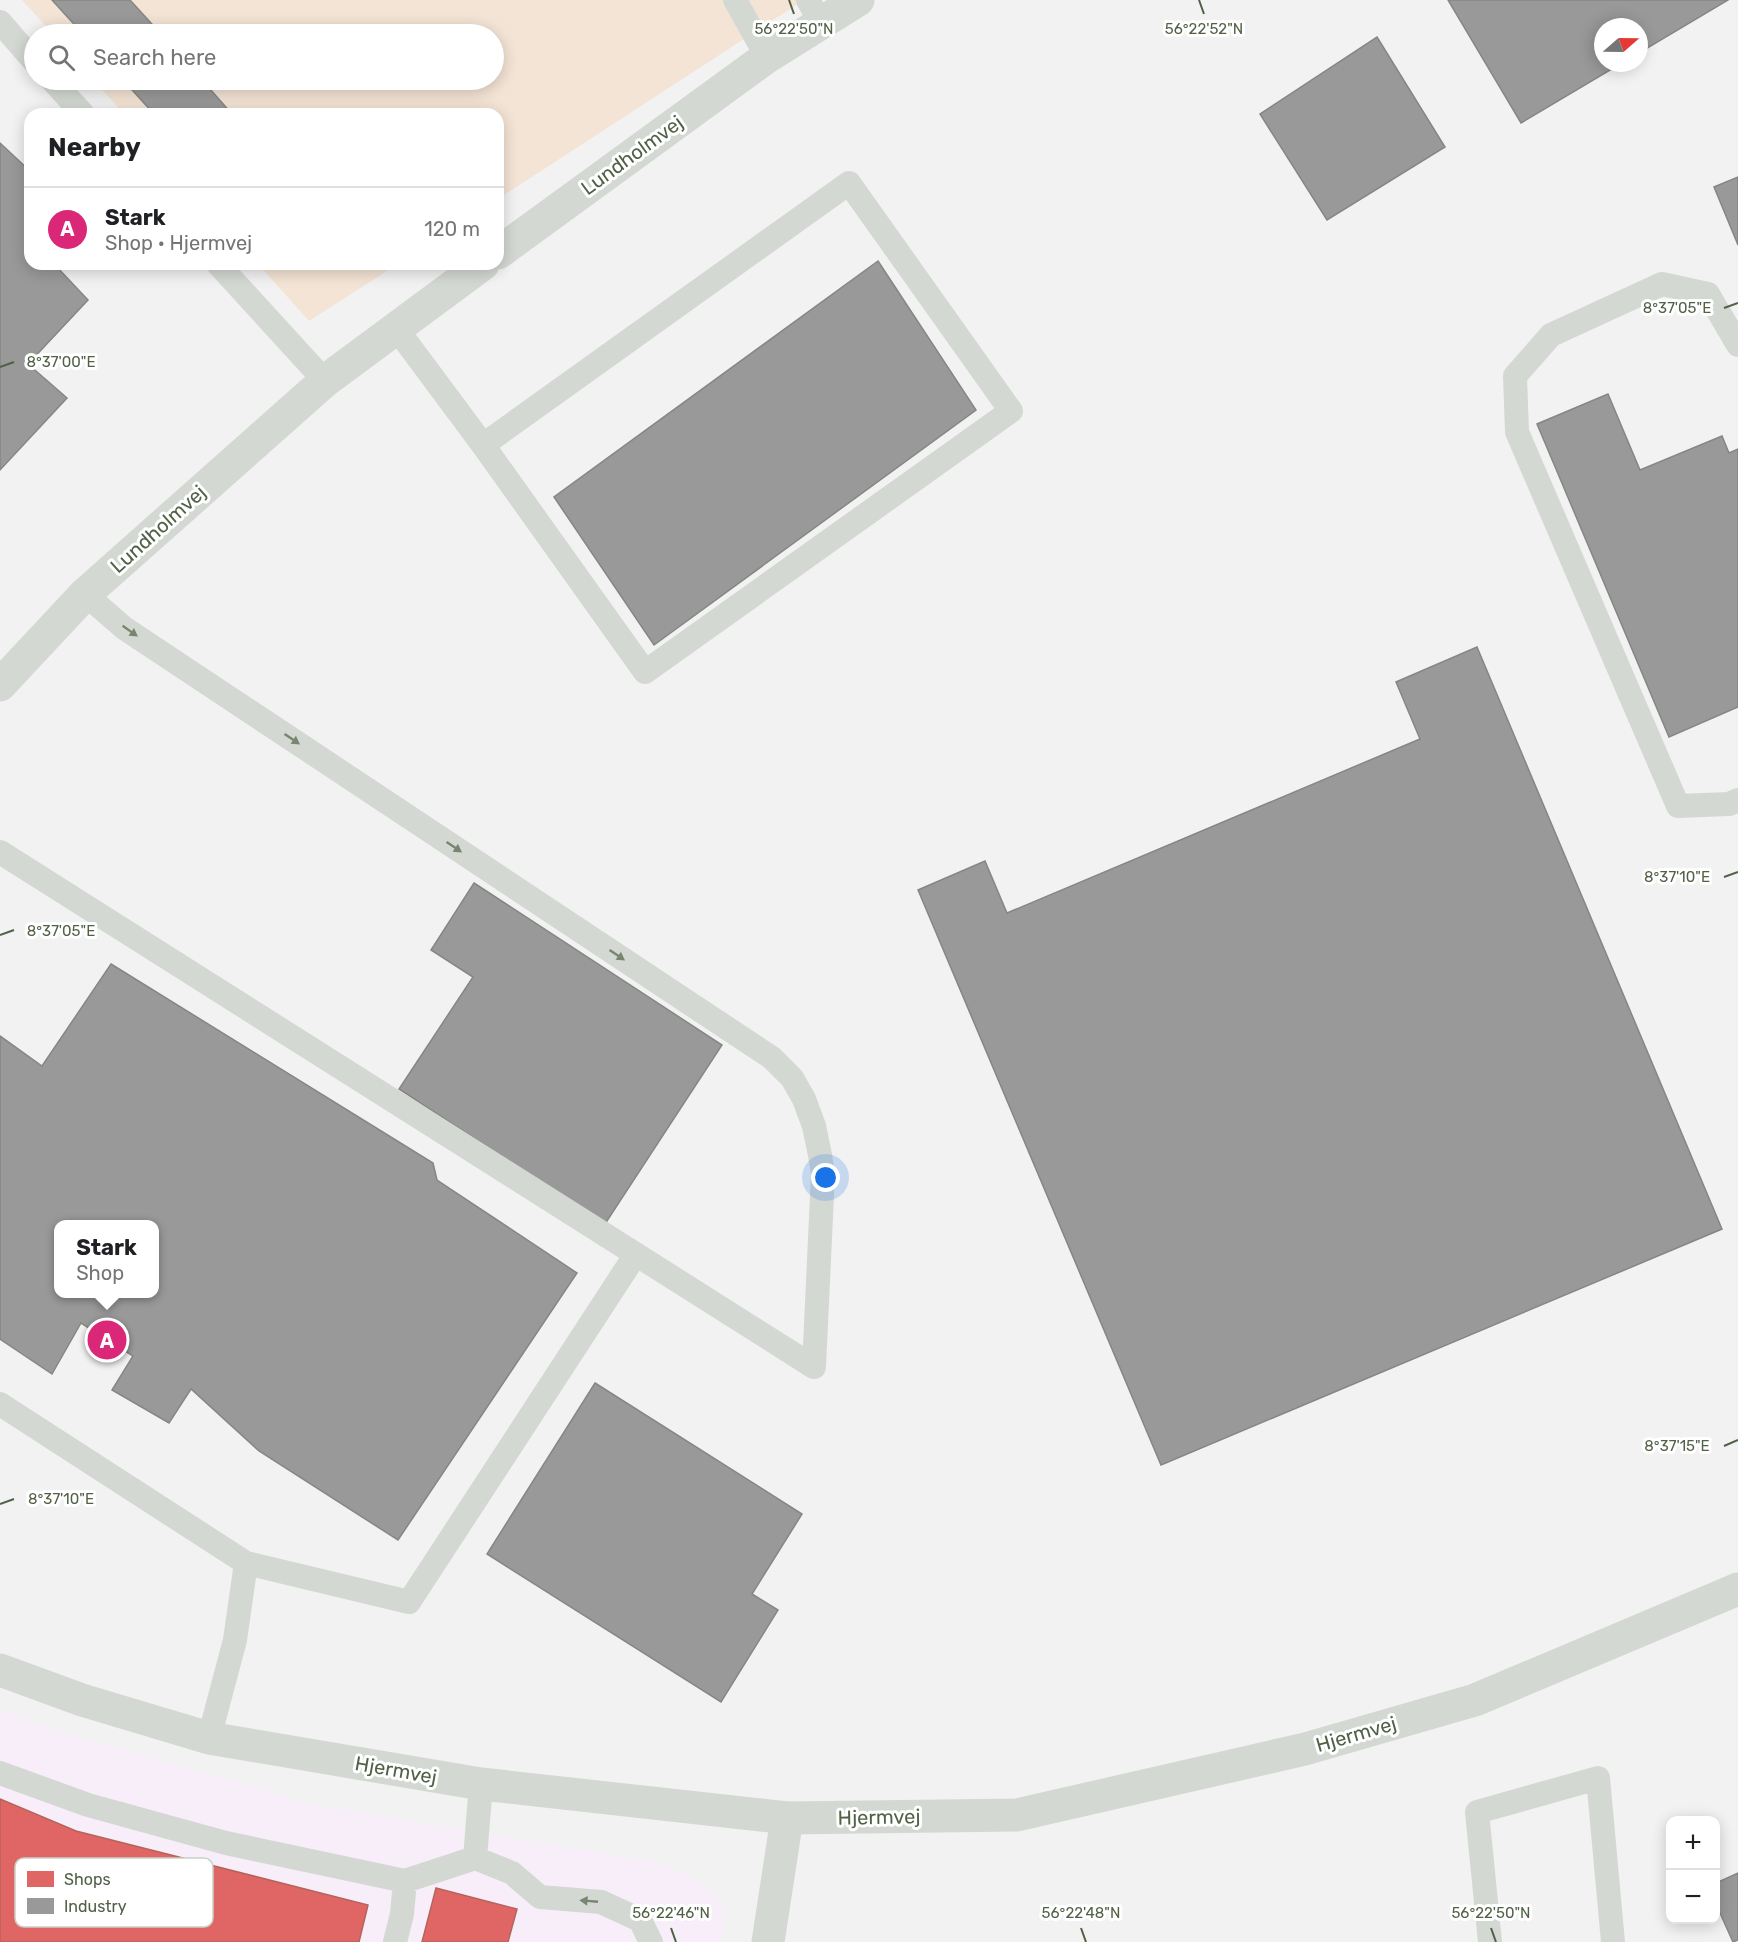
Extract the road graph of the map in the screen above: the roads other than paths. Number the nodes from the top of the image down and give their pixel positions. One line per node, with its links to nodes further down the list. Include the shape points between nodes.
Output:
1 (735, 0): 6 (lane)
2 (858, 0): 3 (street, Lundholmvej)
3 (814, 11): 6 (street, Lundholmvej)
4 (0, 22): 5 (lane)
5 (24, 50)
6 (767, 57): 9 (street, Lundholmvej)
7 (61, 90): 8 (lane)
8 (78, 108)
9 (504, 249)
10 (223, 270): 14 (lane)
11 (475, 270): 12 (street, Lundholmvej)
12 (396, 328): 14 (street, Lundholmvej); 15 (lane)
13 (1738, 345): 18 (lane, via 1708,294 1662,284 1551,334 1515,376 1517,432 1678,806 1729,804)
14 (325, 381): 16 (street, Lundholmvej)
15 (483, 445): 15 (lane, via 645,672 1011,411 849,183)
16 (85, 594): 17 (street, Lundholmvej); 20 (lane, one-way to 20, via 124,628 772,1058 792,1078 814,1126 823,1174 814,1367)
17 (0, 685)
18 (1738, 800)
19 (2, 857): 20 (lane)
20 (636, 1254): 22 (lane, via 409,1602)
21 (0, 1404): 22 (lane)
22 (246, 1563): 25 (lane, via 235,1640)
23 (1738, 1589): 28 (street, Hjermvej, via 1474,1700 1305,1749 1017,1815)
24 (0, 1670): 25 (street, Hjermvej, via 82,1700)
25 (209, 1738): 27 (street, Hjermvej)
26 (0, 1773): 30 (lane, via 88,1805 226,1843)
27 (481, 1784): 28 (street, Hjermvej); 29 (lane)
28 (787, 1818): 33 (street)
29 (475, 1858): 30 (lane); 32 (lane, one-way to 29, via 640,1920 601,1902 540,1897 512,1873)
30 (405, 1881): 31 (lane)
31 (395, 1942)
32 (651, 1942)
33 (768, 1942)
34 (1490, 1942): 35 (lane, via 1477,1812 1598,1778)
35 (1612, 1942)

